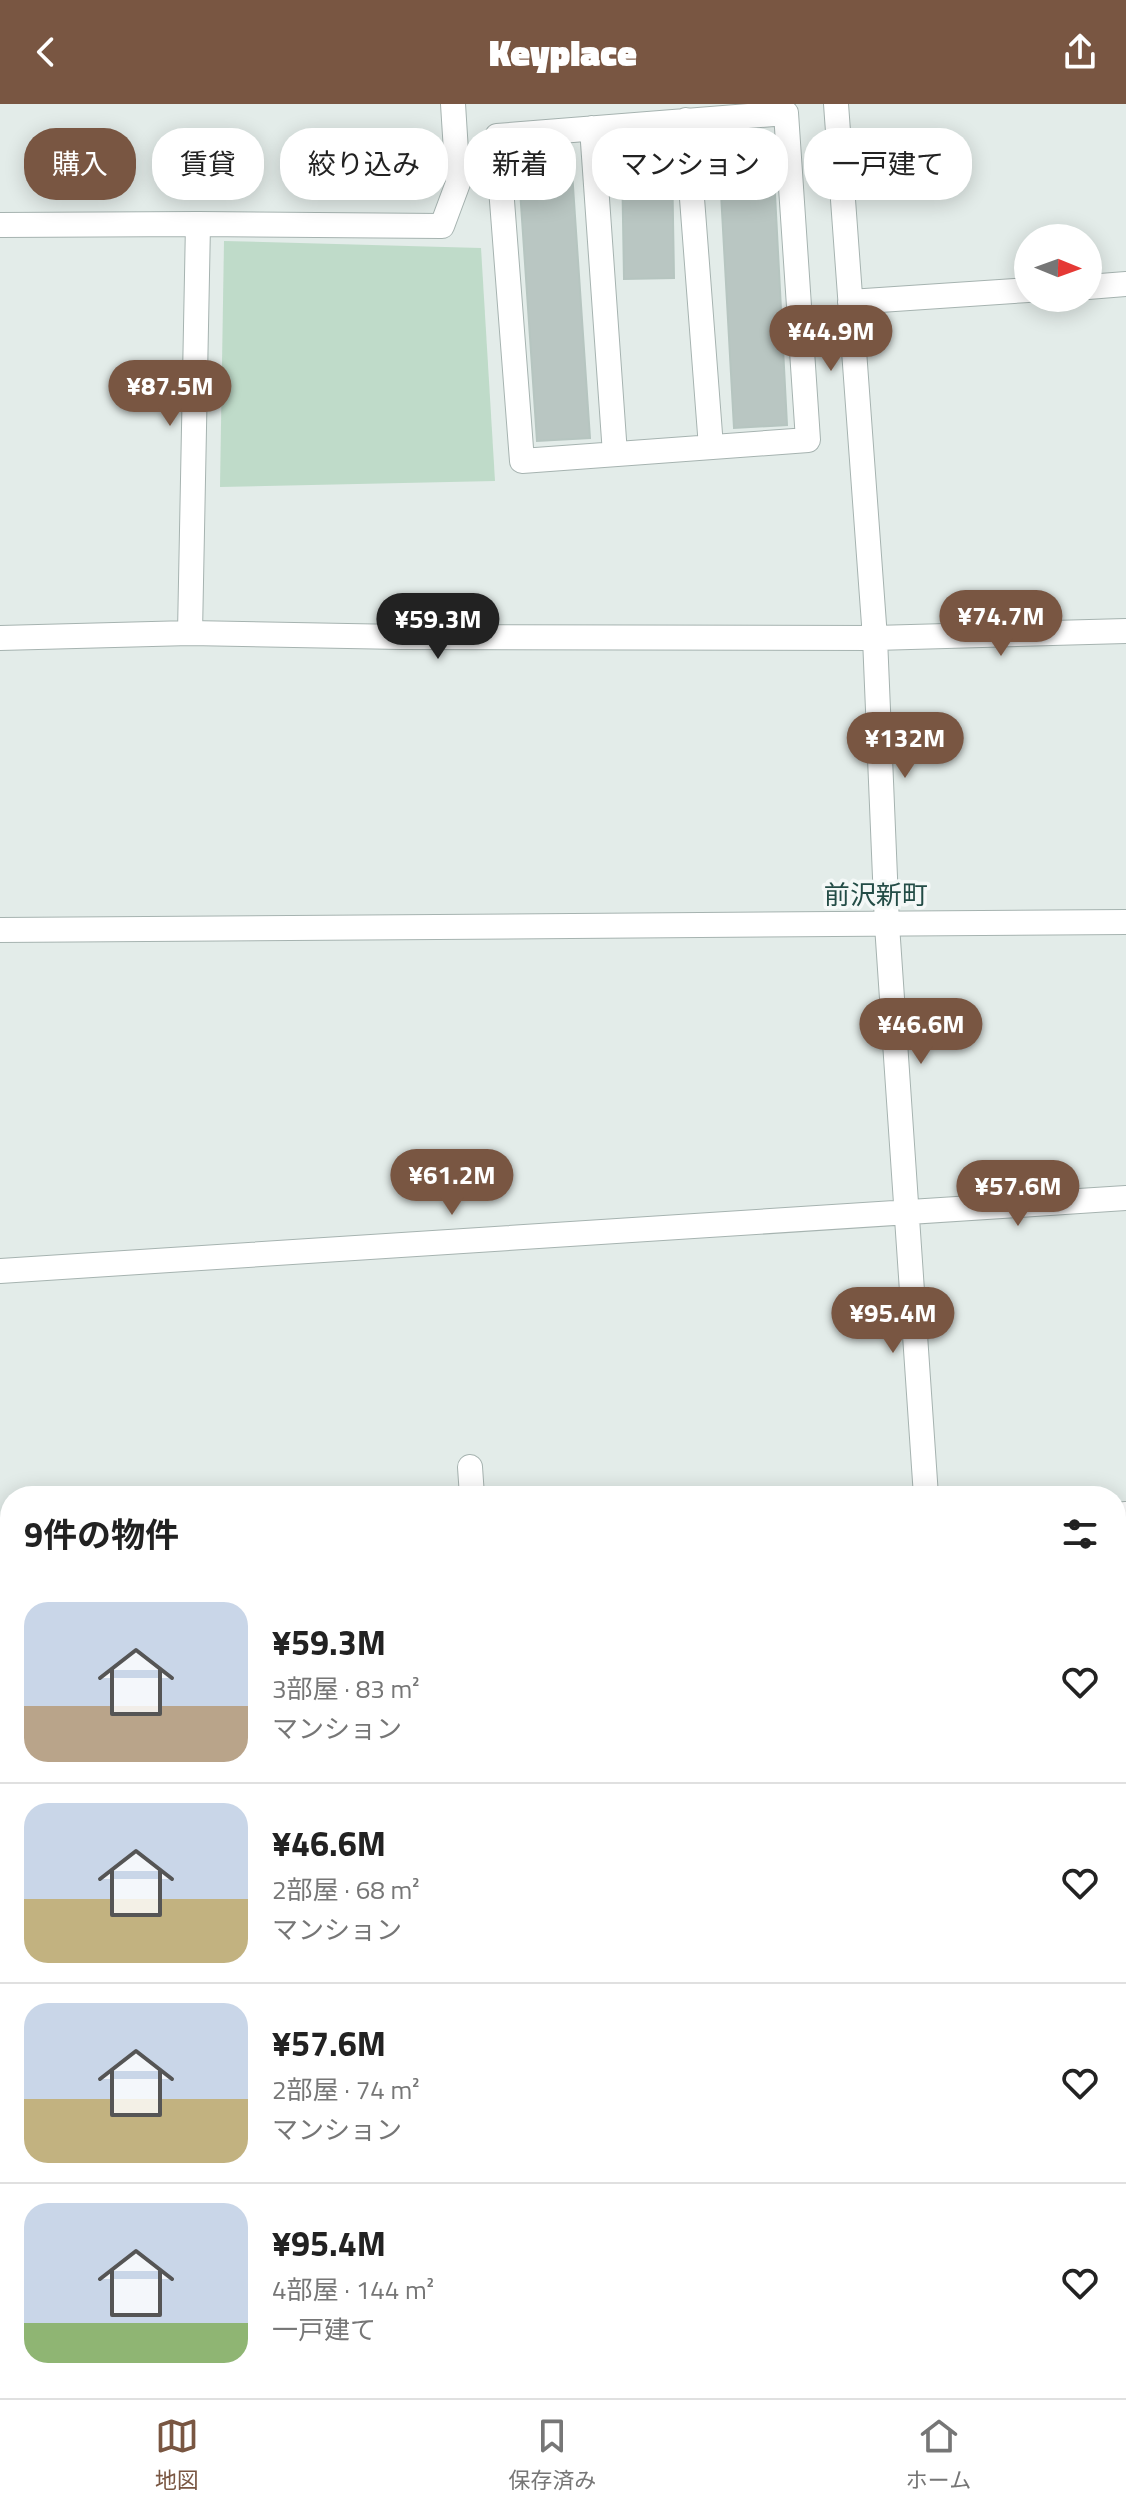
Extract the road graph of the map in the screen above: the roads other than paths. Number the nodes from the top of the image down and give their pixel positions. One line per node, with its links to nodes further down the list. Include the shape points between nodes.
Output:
1 (453, 104): 7 (street, via 458,183 442,226)
2 (836, 104): 12 (street)
3 (725, 110): 4 (street); 13 (street, via 786,113 808,440)
4 (686, 120): 5 (street); 13 (street)
5 (592, 128): 14 (street, via 497,136 522,461)
6 (597, 200): 14 (street)
7 (198, 224): 8 (street); 16 (street)
8 (0, 225)
9 (1126, 284): 10 (street)
10 (1102, 286)
11 (1014, 291): 12 (street)
12 (850, 302): 18 (street)
13 (711, 447): 14 (street)
14 (615, 454)
15 (1126, 631): 18 (street)
16 (190, 633): 17 (street); 18 (street)
17 (0, 638)
18 (875, 638): 20 (street)
19 (1126, 922): 20 (street)
20 (887, 925): 21 (street); 23 (street)
21 (0, 930)
22 (1126, 1198): 23 (street)
23 (907, 1211): 24 (street); 27 (street)
24 (0, 1271)
25 (470, 1467): 26 (street)
26 (471, 1486)
27 (925, 1486)

